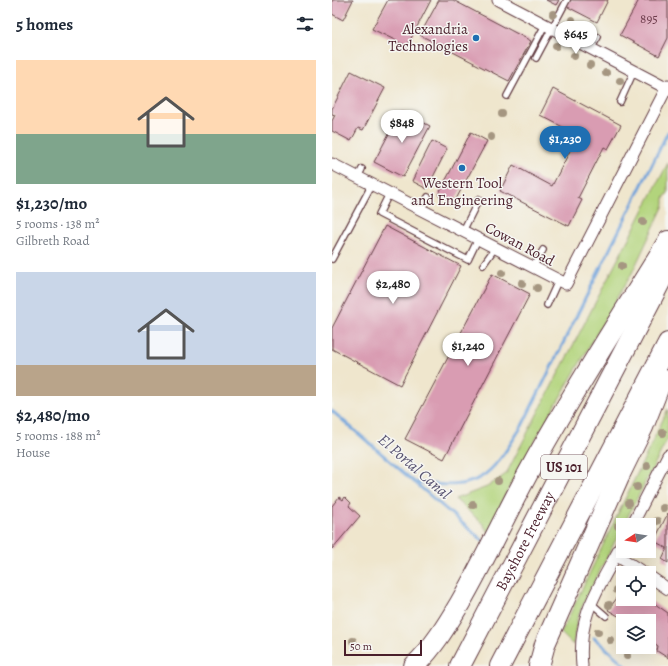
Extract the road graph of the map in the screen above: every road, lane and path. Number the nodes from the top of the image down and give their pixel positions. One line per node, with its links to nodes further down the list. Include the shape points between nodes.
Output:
1 (498, 0): 3 (street)
2 (567, 0): 3 (lane)
3 (548, 27): 5 (street); 6 (lane); 9 (lane)
4 (598, 37): 5 (lane)
5 (591, 49): 7 (street)
6 (536, 58)
7 (634, 71): 8 (street); 10 (lane)
8 (667, 86): 26 (street)
9 (508, 96)
10 (620, 102)
11 (332, 164): 12 (street, Cowan Road)
12 (363, 176): 13 (street, Cowan Road); 22 (lane, via 369,190)
13 (390, 194): 16 (street, Cowan Road); 18 (lane, via 379,214 392,222 468,260)
14 (428, 197): 16 (lane)
15 (479, 199): 17 (lane)
16 (421, 210): 17 (street, Cowan Road)
17 (463, 231): 18 (street, Cowan Road)
18 (478, 239): 20 (street, Cowan Road)
19 (668, 242): 40 (highway, via 531,468 475,578 436,641)
20 (495, 248): 23 (lane); 24 (street, Cowan Road)
21 (543, 250): 24 (lane)
22 (332, 259)
23 (483, 265)
24 (532, 267): 26 (street, Cowan Road)
25 (668, 268): 41 (highway, Bayshore Freeway / US 101)
26 (562, 283): 27 (lane)
27 (547, 305)
28 (668, 343): 37 (highway, US 101)
29 (668, 364): 44 (highway, via 643,427 545,644)
30 (668, 455): 31 (street)
31 (636, 518)
32 (616, 555): 38 (street)
33 (621, 558): 34 (street)
34 (633, 566)
35 (656, 581): 36 (street)
36 (668, 589)
37 (537, 595): 42 (highway, US 101); 43 (highway)
38 (591, 603): 39 (lane); 45 (street, via 582,627)
39 (606, 616)
40 (414, 666)
41 (460, 666)
42 (500, 666)
43 (508, 666)
44 (539, 666)
45 (582, 666)

